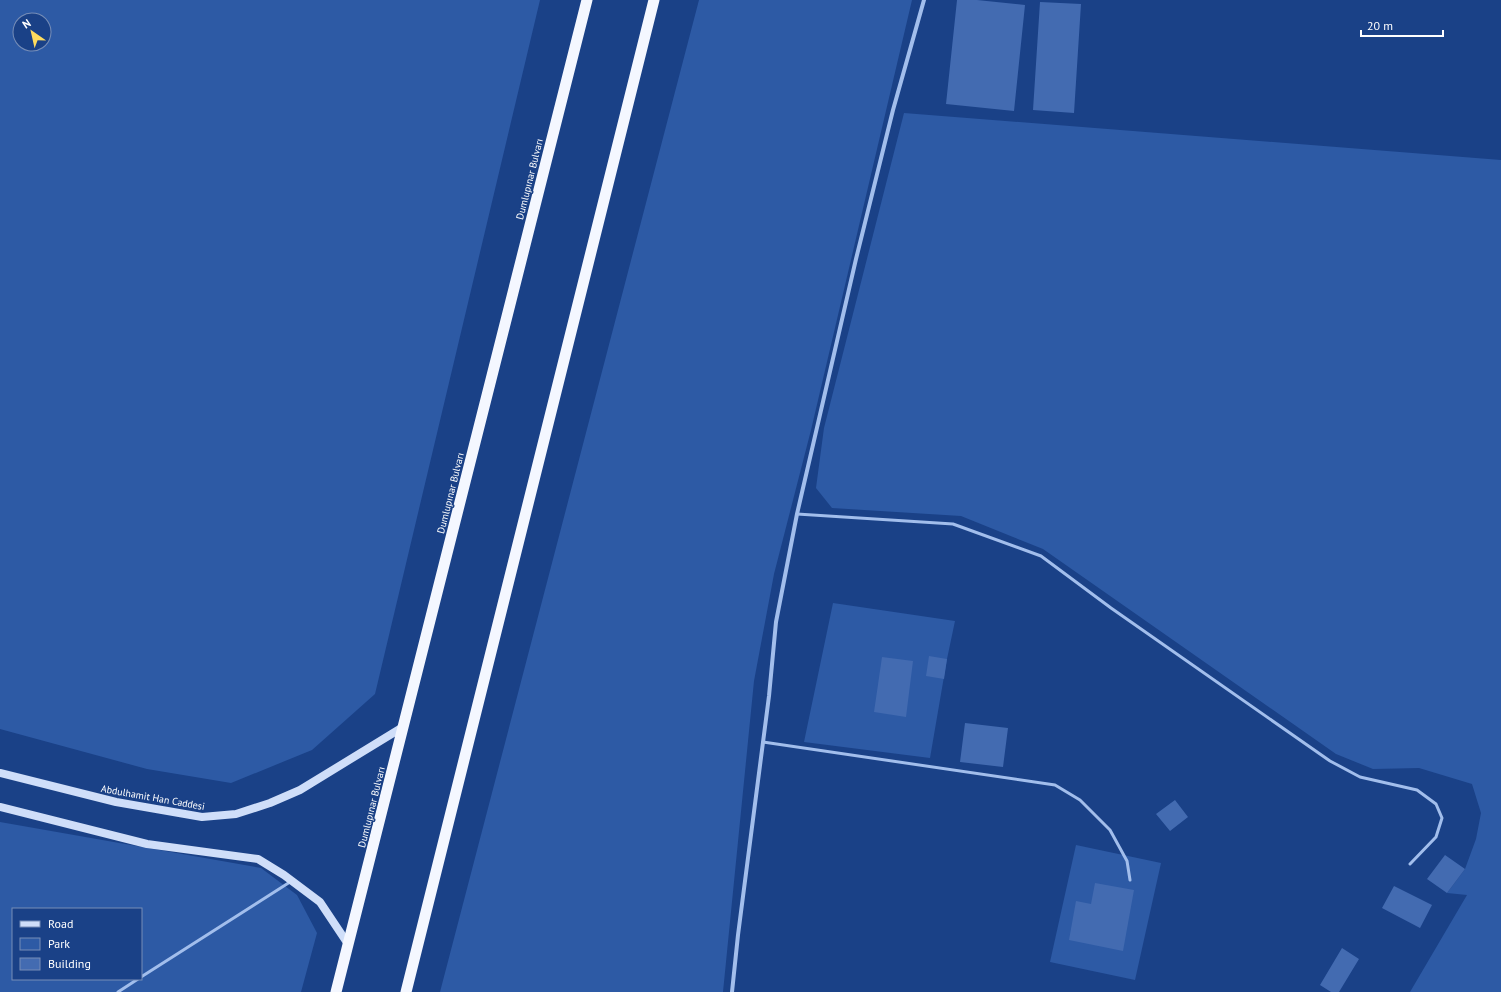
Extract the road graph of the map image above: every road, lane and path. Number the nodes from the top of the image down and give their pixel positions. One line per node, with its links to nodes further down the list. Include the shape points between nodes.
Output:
1 (587, 0): 5 (highway, Dumlupınar Bulvarı)
2 (654, 0): 17 (highway)
3 (924, 0): 4 (street, via 893,110 856,259)
4 (797, 514): 6 (street, via 776,622); 9 (lane, via 953,524 1041,556 1330,761 1360,776 1417,790 1436,804 1442,818 1436,837)
5 (404, 727): 7 (main road, Abdulhamit Han Caddesi, via 300,790 236,814 202,817 116,802); 12 (highway, Dumlupınar Bulvarı)
6 (763, 742): 10 (lane, via 1055,785 1080,800 1110,830 1127,861); 18 (street)
7 (0, 774)
8 (0, 807): 11 (main road, via 147,844 258,859)
9 (1410, 864)
10 (1130, 880)
11 (292, 881): 12 (main road, via 320,902); 13 (lane)
12 (348, 944): 16 (highway, Dumlupınar Bulvarı)
13 (142, 976)
14 (136, 980): 15 (lane)
15 (118, 992)
16 (336, 992)
17 (406, 992)
18 (732, 992)

